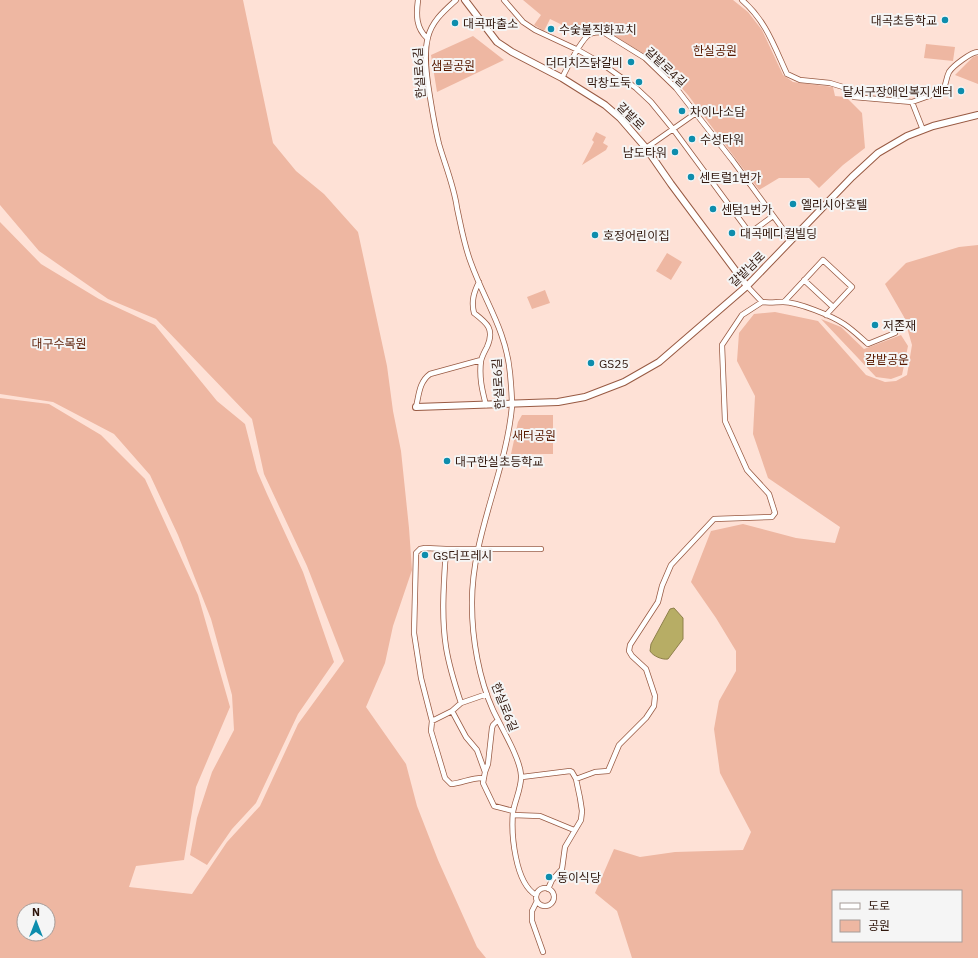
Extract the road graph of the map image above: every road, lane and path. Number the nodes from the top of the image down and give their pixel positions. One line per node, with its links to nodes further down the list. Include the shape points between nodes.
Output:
1 (418, 0): 6 (street, via 417,20 421,32)
2 (456, 0): 6 (street, 한실로6길, via 439,16)
3 (465, 0): 9 (main road, 갈밭로, via 497,42)
4 (504, 0): 7 (street, via 523,22)
5 (742, 0): 10 (street, via 764,24 787,74 800,80 843,87 854,97)
6 (427, 38): 19 (street, 한실로6길, via 427,73 438,137 461,229)
7 (578, 50): 9 (street); 11 (street, 갈밭로4길, via 588,35 594,32 602,32 616,39 652,64); 13 (street, via 636,88)
8 (978, 52): 10 (street, via 971,54 950,71 943,91)
9 (562, 78): 15 (main road, 갈밭로, via 605,105)
10 (912, 102): 14 (street)
11 (696, 112): 13 (street); 16 (street)
12 (978, 115): 14 (main road, 갈밭남로)
13 (674, 129): 15 (street); 16 (street, via 746,228 751,232)
14 (923, 130): 17 (main road, 갈밭남로, via 900,139 878,153)
15 (646, 148): 20 (main road, 갈밭로)
16 (773, 216): 17 (street)
17 (791, 240): 20 (main road, 갈밭남로)
18 (804, 280): 22 (street); 23 (street); 23 (street, via 823,260 852,287)
19 (479, 282): 25 (street, 한실로6길); 26 (street, via 472,305 474,313)
20 (747, 286): 21 (street); 30 (main road, 갈밭남로, via 659,362 624,382 585,397 558,402)
21 (762, 302): 22 (street); 43 (street, via 742,316 722,345 725,421 747,470 769,494 775,513 772,518 714,519 671,565 658,602 630,645 629,651 646,669 655,696 654,706 646,718 619,744 608,771 595,772)
22 (784, 302): 24 (street)
23 (833, 307): 24 (street)
24 (826, 315): 27 (street, via 844,324 868,344)
25 (497, 322): 26 (street); 30 (street, 한실로6길, via 508,359)
26 (489, 327): 28 (street, via 491,336)
27 (895, 333)
28 (481, 360): 29 (street, via 480,376); 31 (street, via 430,374 420,385)
29 (486, 405): 30 (main road, 갈밭남로); 31 (main road, 갈밭남로)
30 (512, 405): 33 (street, 한실로6길, via 506,444)
31 (416, 407)
32 (446, 549): 33 (street); 36 (street, via 446,647); 39 (street, via 425,548 416,553 415,639 421,678)
33 (479, 549): 34 (street); 35 (street, 한실로6길, via 473,578 472,620 474,643)
34 (541, 549)
35 (487, 694): 36 (street); 38 (street, 한실로6길)
36 (461, 703): 37 (street)
37 (452, 711): 39 (street); 40 (street, via 466,737 477,750)
38 (498, 720): 40 (street, via 492,728); 41 (street, 한실로6길)
39 (432, 721): 42 (street, via 431,731 448,782 462,783 469,779)
40 (485, 772): 42 (street)
41 (522, 777): 43 (street, via 570,771); 44 (street)
42 (484, 778): 44 (street, via 483,783 494,806)
43 (576, 780): 45 (street, via 582,811 581,820)
44 (513, 813): 45 (street, via 540,816); 47 (street, via 516,857 521,875 529,890)
45 (574, 830): 46 (street, via 565,847 562,869)
46 (548, 889): 47 (street, via 539,890); 48 (street, via 553,895 551,903 544,906)
47 (536, 895): 48 (street)
48 (537, 901): 49 (street, via 532,910 532,921)
49 (543, 952)

